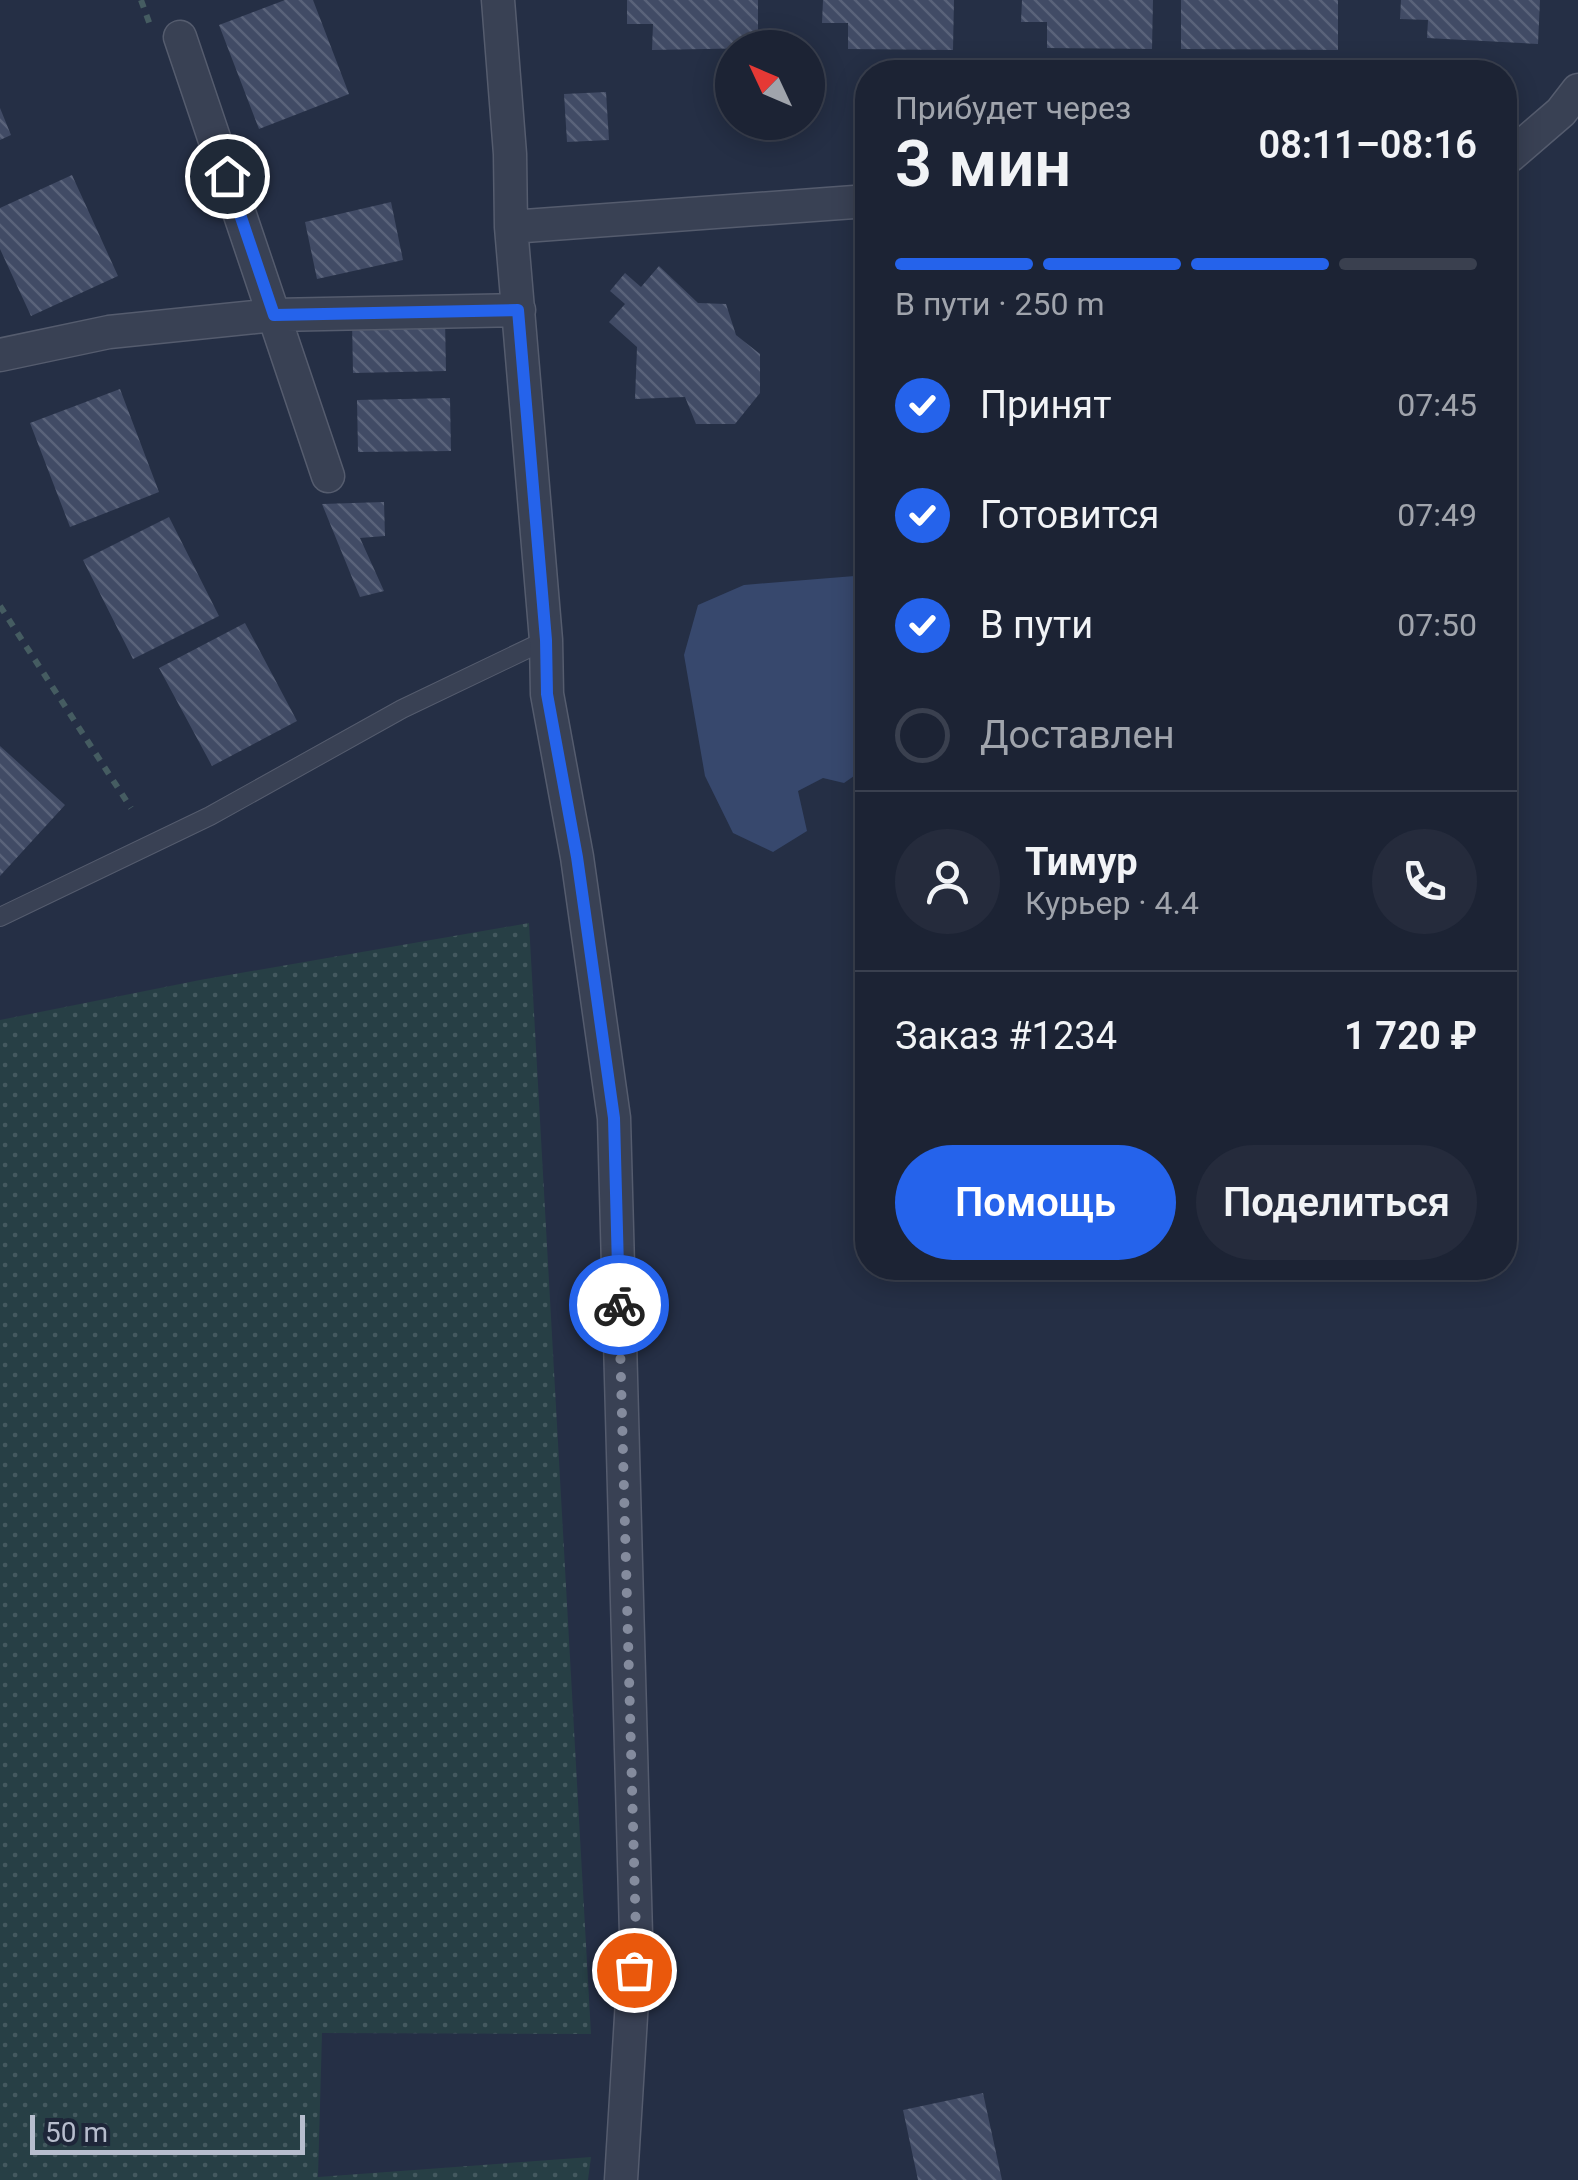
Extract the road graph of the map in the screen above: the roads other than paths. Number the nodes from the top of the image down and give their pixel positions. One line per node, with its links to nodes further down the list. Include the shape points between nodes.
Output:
1 (498, 0): 6 (street)
2 (167, 37): 8 (street)
3 (1578, 90): 4 (street)
4 (1517, 150)
5 (855, 203): 6 (street)
6 (511, 226): 7 (street)
7 (518, 310): 8 (street); 11 (street)
8 (274, 315): 9 (street, via 109,332); 10 (street)
9 (0, 355)
10 (328, 476)
11 (546, 640): 12 (lane); 13 (street, via 547,694 614,1118 636,1935)
12 (0, 918)
13 (620, 2180)

